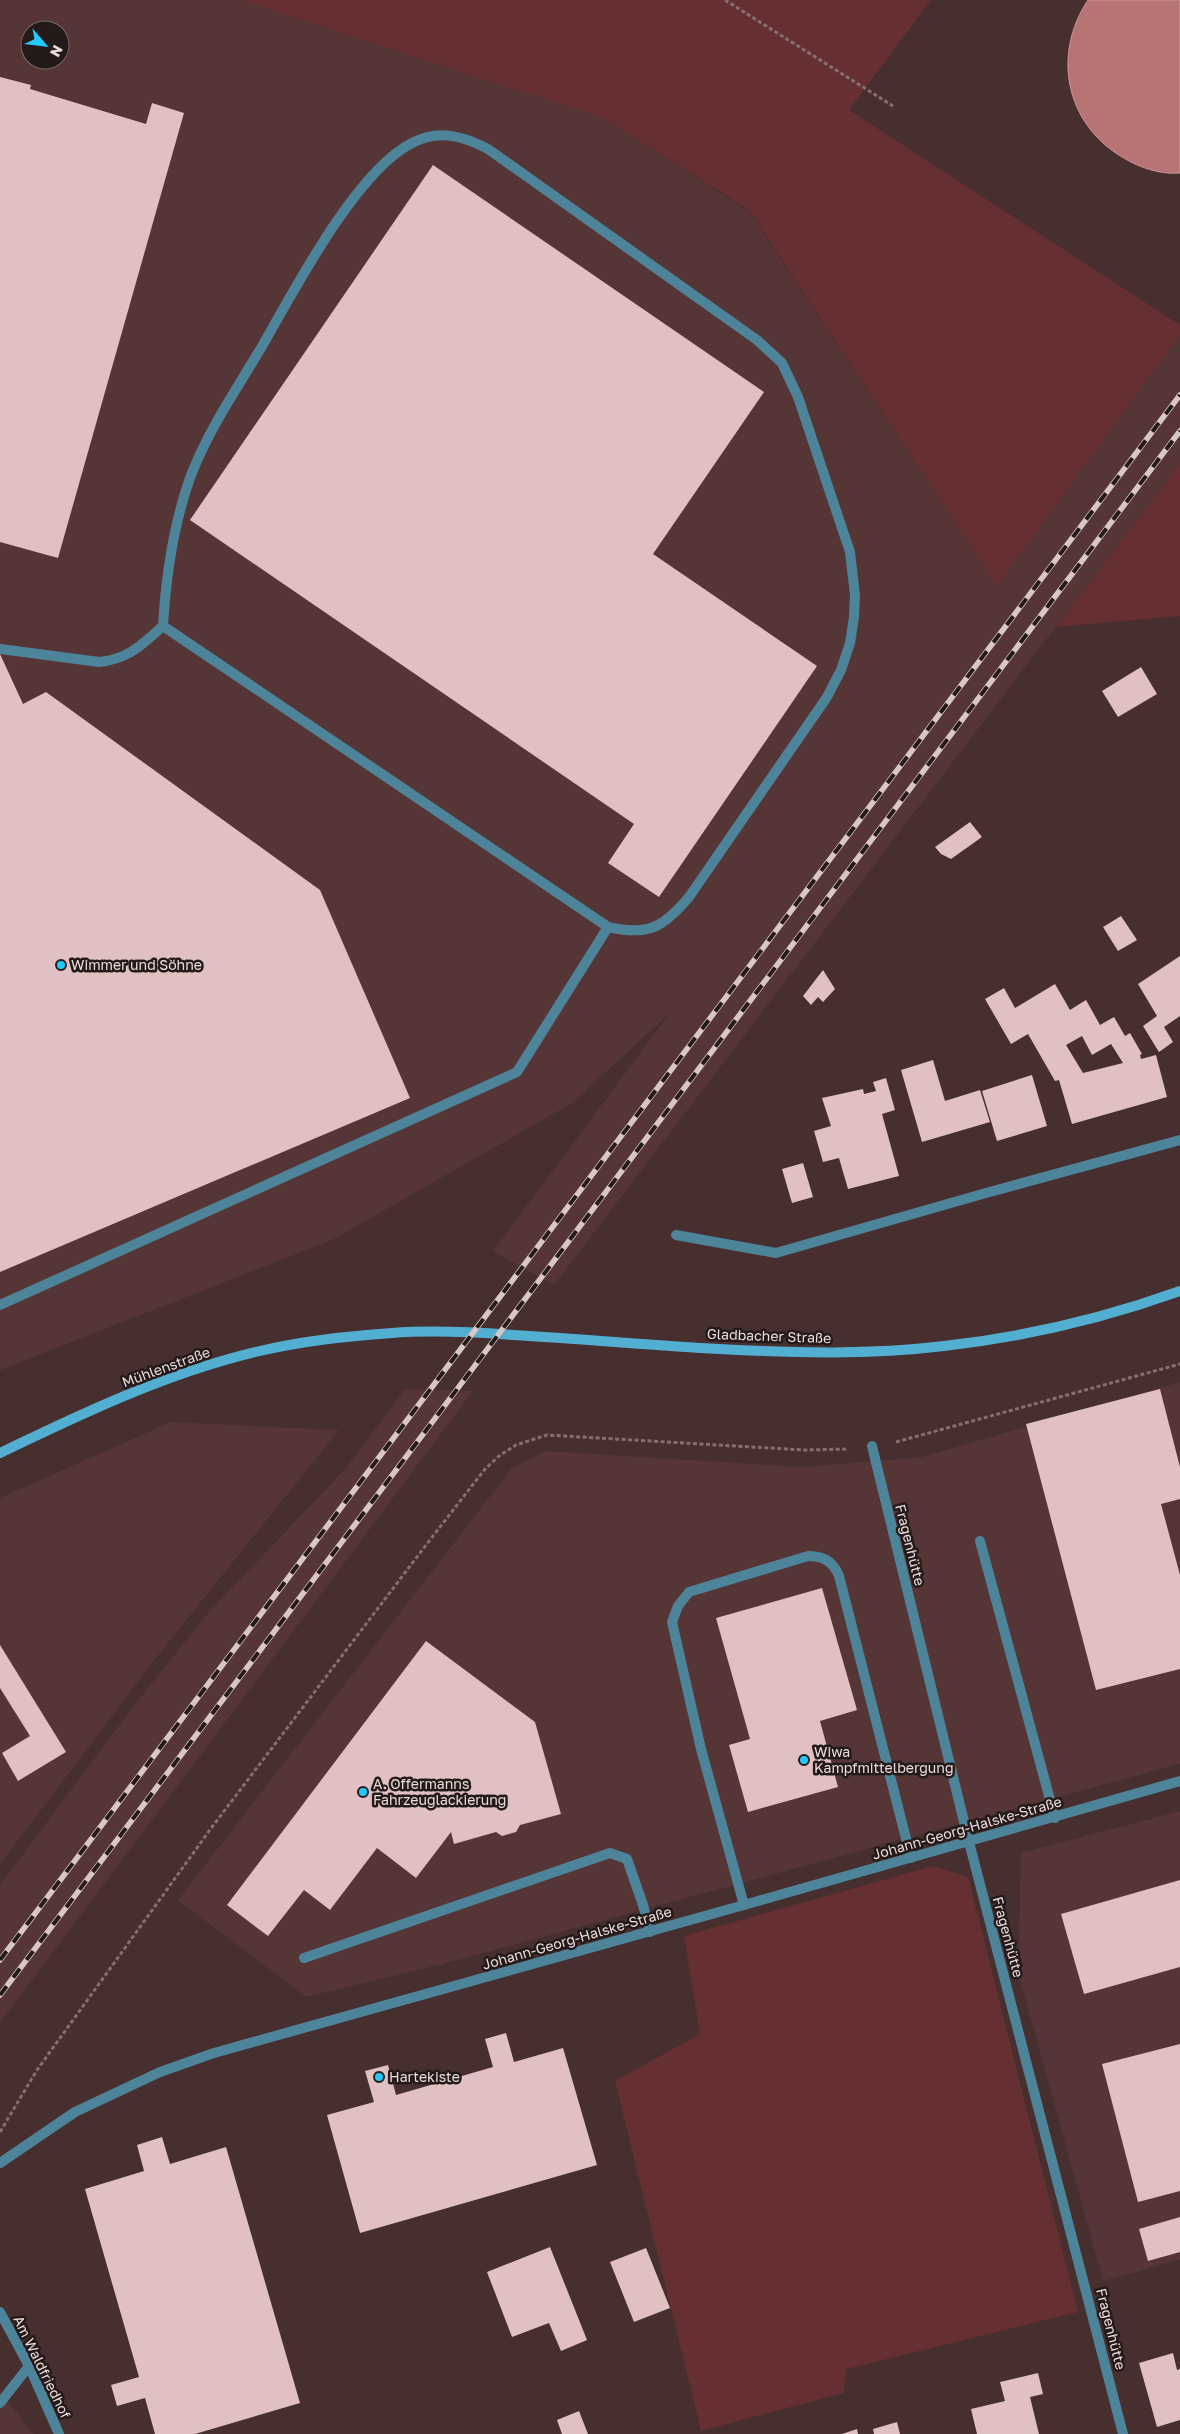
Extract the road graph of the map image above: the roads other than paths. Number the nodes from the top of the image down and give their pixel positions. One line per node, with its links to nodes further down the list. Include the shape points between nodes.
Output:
1 (163, 626): 2 (street, via 131,654 115,661 99,662); 3 (street); 3 (street, via 173,535 191,475 220,417 343,213 378,169 425,137 449,134 488,149 775,355 788,373 808,422 850,552 854,574 855,610 850,642 834,684 694,889 673,916 659,926 633,931)
2 (0, 649)
3 (608, 927): 7 (street, via 517,1072)
4 (1180, 1140): 5 (street, via 776,1253)
5 (676, 1235)
6 (1180, 1291): 8 (street, Gladbacher Straße, via 1018,1335 942,1347 872,1352 718,1349 490,1333 395,1332)
7 (0, 1305)
8 (352, 1336): 10 (street, Mühlenstraße, via 262,1350 172,1378 55,1426)
9 (872, 1446): 14 (street, Fragenhütte)
10 (0, 1453)
11 (980, 1542): 13 (street)
12 (1180, 1781): 13 (street, Johann-Georg-Halske-Straße)
13 (1055, 1818): 14 (street, Johann-Georg-Halske-Straße)
14 (969, 1842): 15 (street, Johann-Georg-Halske-Straße); 24 (street, Fragenhütte)
15 (911, 1858): 16 (street, Johann-Georg-Halske-Straße); 16 (street, via 839,1576 828,1560 808,1556 689,1592 678,1606 672,1622 701,1749)
16 (744, 1906): 17 (street, Johann-Georg-Halske-Straße)
17 (650, 1932): 18 (street, via 627,1859 610,1853); 19 (street, Johann-Georg-Halske-Straße, via 214,2053 160,2072 75,2112)
18 (304, 1958)
19 (0, 2163)
20 (0, 2312): 21 (street, Am Waldfriedhof)
21 (29, 2366): 22 (street); 23 (street, Am Waldfriedhof)
22 (0, 2403)
23 (58, 2434)
24 (1123, 2434)

